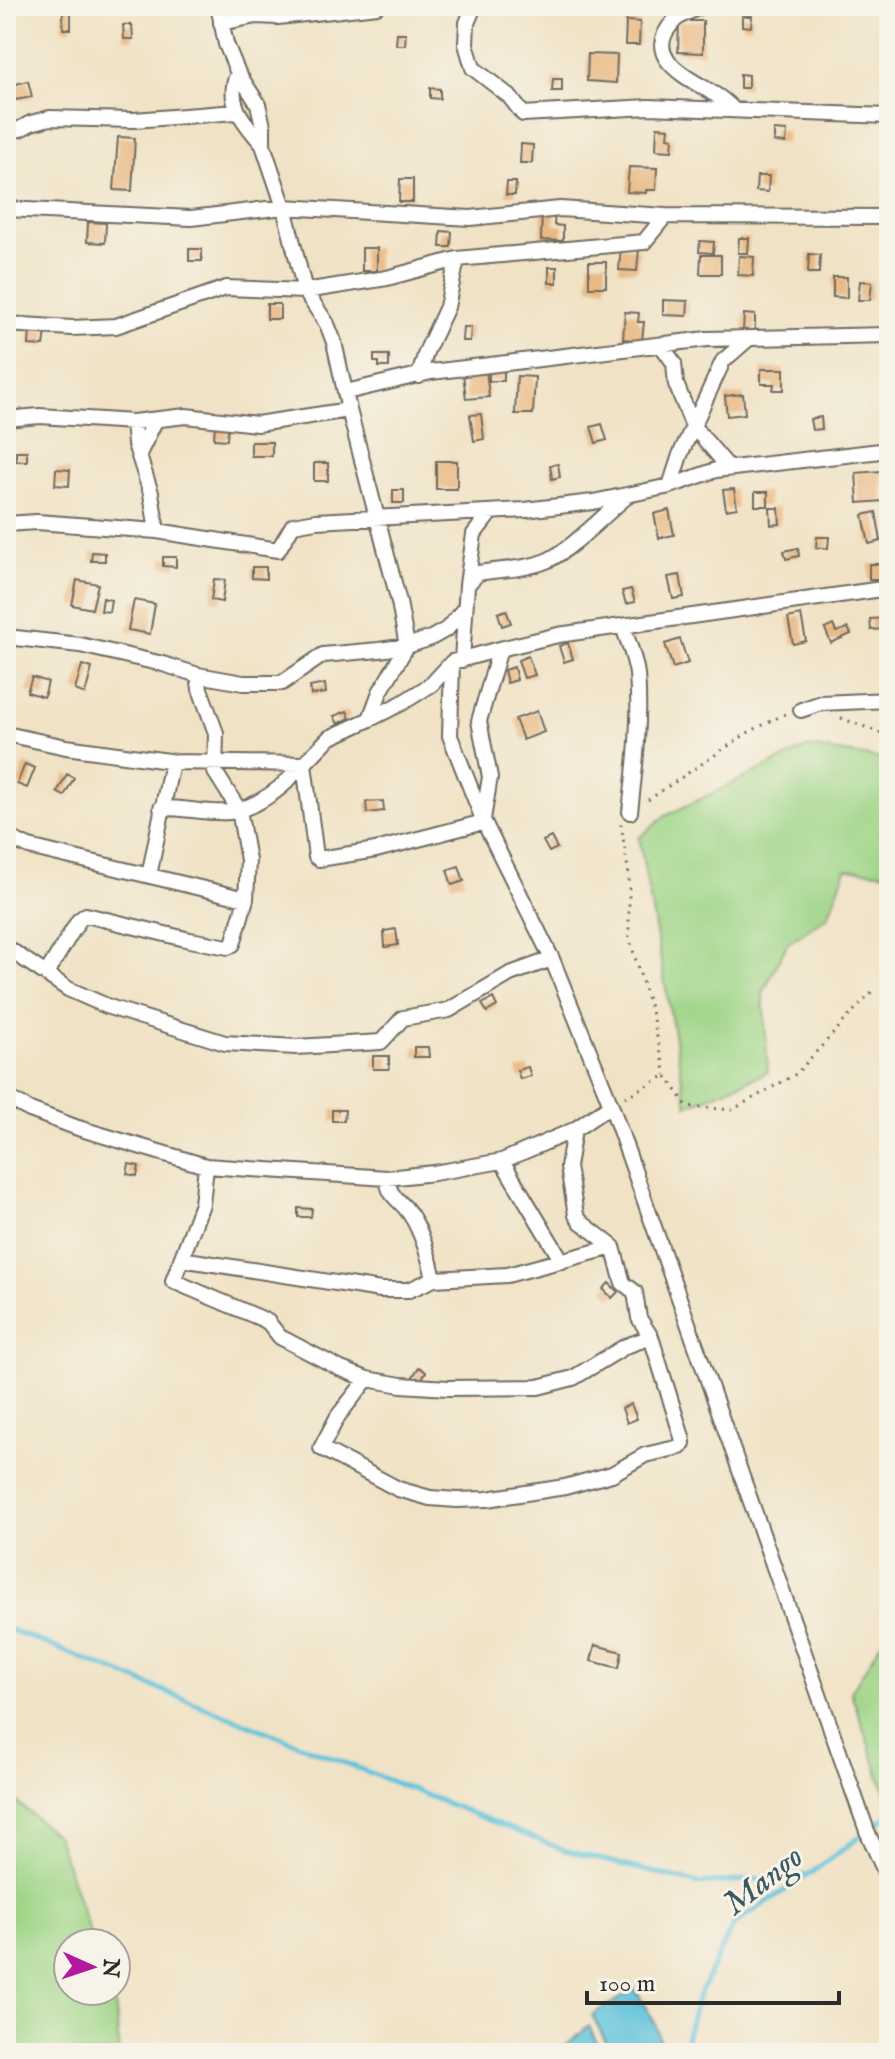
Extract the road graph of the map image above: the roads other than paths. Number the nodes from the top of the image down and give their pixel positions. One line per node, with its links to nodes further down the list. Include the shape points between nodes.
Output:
1 (218, 6): 5 (street)
2 (377, 6): 5 (street)
3 (474, 6): 7 (street, via 466,44 473,68 523,114 649,107)
4 (702, 6): 7 (street, via 675,20 661,45 663,55 686,79)
5 (221, 23): 6 (street)
6 (238, 73): 8 (street, via 232,85); 11 (street, via 258,104)
7 (734, 110): 9 (street)
8 (236, 112): 10 (street, via 134,120 50,118); 11 (street)
9 (889, 116)
10 (6, 131)
11 (263, 145): 12 (street)
12 (284, 207): 13 (street, via 191,218); 14 (street, via 470,218 560,209); 17 (street)
13 (6, 209)
14 (665, 216): 15 (street); 16 (street, via 644,242)
15 (889, 217)
16 (457, 259): 17 (street, via 387,278); 22 (street, via 447,307)
17 (305, 291): 18 (street, via 226,288 116,326); 23 (street, via 327,324)
18 (6, 324)
19 (889, 335): 20 (street)
20 (747, 340): 21 (street); 28 (street, via 723,361)
21 (661, 345): 22 (street); 28 (street, via 674,363 676,384)
22 (419, 376): 23 (street)
23 (346, 392): 24 (street)
24 (349, 410): 26 (street, via 257,424 186,416); 35 (street)
25 (6, 419): 27 (street)
26 (155, 421): 27 (street); 30 (street)
27 (133, 422): 30 (street)
28 (693, 426): 31 (street); 32 (street)
29 (889, 450): 31 (street)
30 (139, 454): 37 (street)
31 (729, 468): 32 (street)
32 (670, 486): 33 (street)
33 (627, 496): 34 (street); 38 (street, via 548,560 478,573)
34 (491, 512): 35 (street); 38 (street, via 474,534)
35 (378, 516): 37 (street, via 293,525 278,550); 43 (street)
36 (6, 524): 37 (street)
37 (157, 531)
38 (467, 585): 40 (street)
39 (889, 588): 41 (street)
40 (464, 609): 43 (street, via 447,629); 45 (street)
41 (623, 626): 44 (street); 56 (street, via 637,684)
42 (6, 637): 46 (street, via 80,645)
43 (407, 646): 46 (street, via 323,655 282,683); 49 (street)
44 (500, 649): 45 (street); 57 (street, via 479,721 490,777)
45 (457, 661): 49 (street, via 432,684); 57 (street, via 450,736)
46 (198, 675): 52 (street, via 216,733)
47 (889, 700): 48 (street, via 821,703)
48 (801, 710)
49 (370, 719): 53 (street, via 329,738)
50 (6, 734): 51 (street)
51 (172, 762): 52 (street); 54 (street)
52 (214, 762): 53 (street); 55 (street)
53 (302, 764): 55 (street, via 275,790); 57 (street, via 319,859 376,850)
54 (161, 808): 55 (street); 59 (street)
55 (239, 810): 60 (street, via 248,860)
56 (630, 812)
57 (483, 821): 62 (street)
58 (6, 836): 59 (street, via 29,847)
59 (149, 876): 60 (street)
60 (246, 899): 63 (street, via 228,947 82,916)
61 (6, 947): 63 (street)
62 (552, 959): 63 (street, via 510,974 449,1010 403,1018 381,1042 296,1047 225,1043 109,1007); 65 (street)
63 (46, 974)
64 (6, 1097): 68 (street, via 78,1128)
65 (611, 1105): 66 (street); 76 (street)
66 (574, 1130): 67 (street); 70 (street, via 568,1167 576,1215)
67 (502, 1161): 69 (street); 72 (street)
68 (206, 1166): 69 (street); 71 (street, via 202,1204)
69 (387, 1178): 73 (street, via 392,1197 411,1216)
70 (613, 1247): 72 (street); 74 (street, via 623,1283 635,1292 639,1318)
71 (181, 1259): 73 (street, via 381,1290 409,1290); 75 (street, via 173,1281 268,1322 280,1337)
72 (562, 1261): 73 (street, via 507,1275)
73 (434, 1279)
74 (651, 1337): 75 (street, via 573,1378 538,1387 448,1388); 75 (street, via 682,1437 680,1447 565,1487 487,1499 430,1498 409,1492 323,1451 321,1445 338,1416)
75 (367, 1379)
76 (889, 1881)

